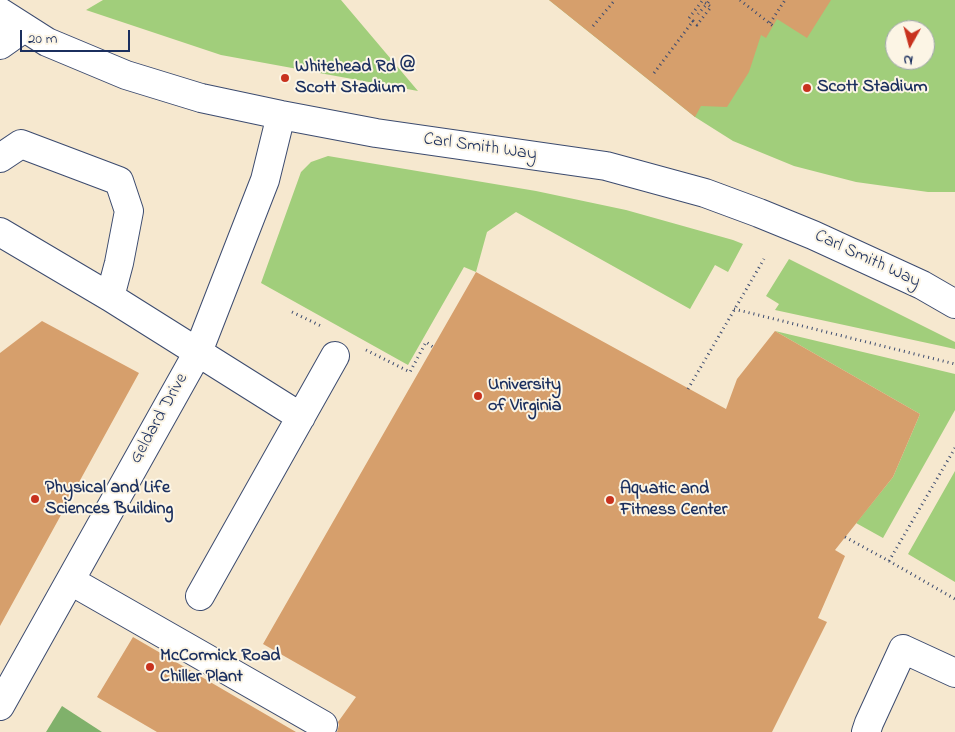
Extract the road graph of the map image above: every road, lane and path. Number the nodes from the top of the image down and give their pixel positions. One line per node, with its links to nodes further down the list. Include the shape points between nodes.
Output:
1 (615, 0): 9 (path)
2 (710, 0): 5 (path)
3 (740, 0): 4 (path, via 772,24)
4 (786, 0)
5 (707, 4): 7 (path); 8 (path, via 711,7 697,25); 8 (path, via 702,1 689,18)
6 (0, 12): 10 (street, Carl Smith Way)
7 (698, 14)
8 (694, 21): 12 (path)
9 (593, 26)
10 (24, 28): 11 (street); 13 (street, Carl Smith Way, via 47,42 126,75 201,98)
11 (0, 45)
12 (654, 73)
13 (281, 115): 18 (street, Carl Smith Way, via 376,133 606,166 705,193 814,235 922,285); 20 (street, Geldard Drive, via 265,180)
14 (0, 158): 17 (street, via 22,144 119,181 129,211)
15 (0, 232): 17 (street)
16 (764, 259): 19 (path)
17 (110, 297): 20 (street)
18 (955, 304)
19 (734, 309): 22 (path); 23 (path)
20 (198, 352): 24 (street); 28 (street, Geldard Drive)
21 (335, 356): 24 (street)
22 (955, 364)
23 (688, 389)
24 (301, 417): 29 (street)
25 (955, 448): 27 (path)
26 (845, 537): 27 (path)
27 (889, 560): 30 (path)
28 (71, 581): 32 (street, Geldard Drive); 33 (street)
29 (200, 596)
30 (955, 600)
31 (955, 673): 34 (street, via 902,649)
32 (0, 706)
33 (323, 725)
34 (866, 732)

